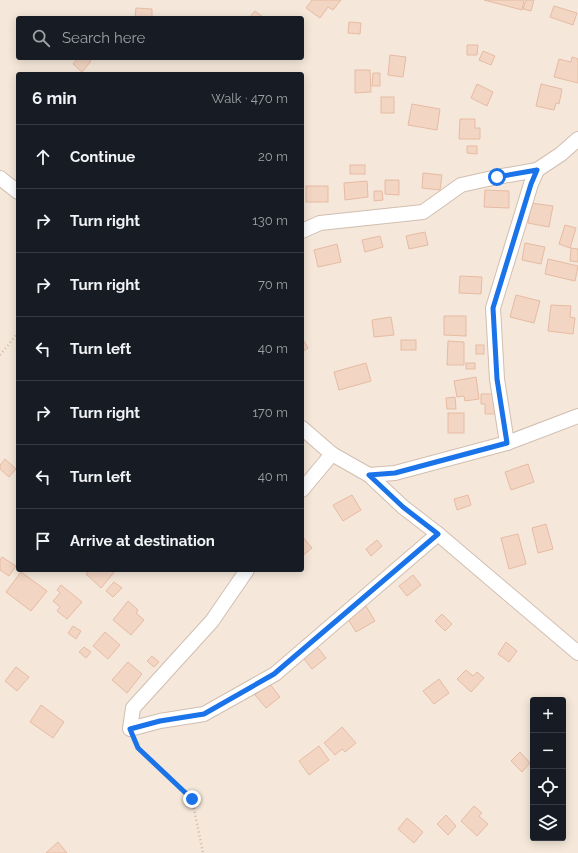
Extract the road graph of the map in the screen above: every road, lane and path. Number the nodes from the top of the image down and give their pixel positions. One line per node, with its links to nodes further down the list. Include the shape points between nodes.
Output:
1 (578, 138): 2 (street, via 561,154)
2 (537, 170): 5 (street, via 461,185 424,212 320,223); 10 (street, via 493,308 497,379)
3 (0, 178): 4 (street)
4 (16, 190)
5 (304, 230)
6 (16, 336): 7 (path)
7 (0, 354)
8 (578, 416): 10 (street)
9 (304, 430): 11 (street)
10 (507, 443): 12 (street, via 395,473)
11 (332, 454): 12 (street); 13 (street)
12 (369, 475): 14 (street, via 403,507)
13 (304, 488)
14 (438, 534): 16 (street); 17 (street, via 274,674 204,714)
15 (246, 572): 17 (street, via 212,621 133,708)
16 (578, 653)
17 (130, 729): 18 (path, via 138,748 192,799)
18 (203, 853)

